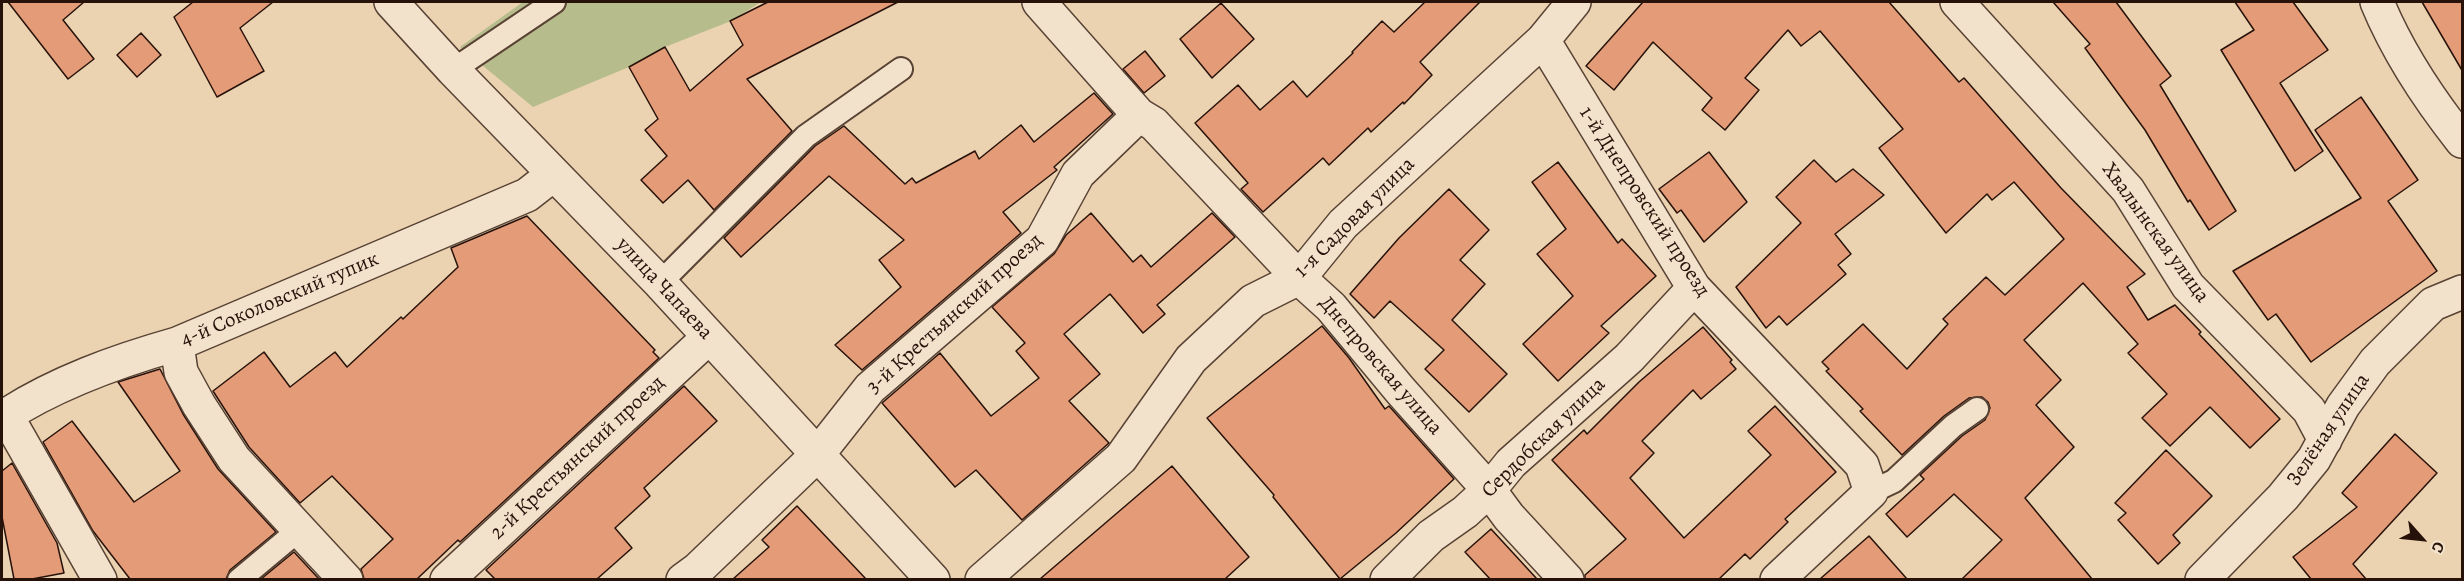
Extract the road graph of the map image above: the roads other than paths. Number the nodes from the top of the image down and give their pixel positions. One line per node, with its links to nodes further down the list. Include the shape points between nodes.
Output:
1 (391, 2): 9 (street, улица Чапаева)
2 (554, 2): 9 (lane)
3 (1039, 2): 10 (street, Днепровская улица)
4 (1574, 2): 7 (street, 1-я Садовая улица)
5 (1957, 2): 21 (street, Хвалынская улица, via 2128,190 2188,286 2309,410)
6 (2377, 2): 11 (street, via 2391,36 2430,101)
7 (1543, 40): 13 (street, 1-я Садовая улица, via 1342,224); 15 (street, 1-й Днепровский проезд)
8 (901, 69): 14 (lane, via 806,136)
9 (453, 70): 12 (street, улица Чапаева)
10 (1139, 115): 13 (street, Днепровская улица, via 1154,124); 22 (street, 3-й Крестьянский проезд, via 1078,174 1042,240 870,388)
11 (2463, 141)
12 (554, 174): 14 (street, улица Чапаева); 18 (street, 4-й Соколовский тупик, via 527,195)
13 (1299, 278): 23 (street, Днепровская улица, via 1331,307); 32 (street, 1-я Садовая улица, via 1253,301 1191,359 1121,458)
14 (660, 283): 17 (street, улица Чапаева)
15 (1694, 288): 23 (street, Сердобская улица, via 1629,358 1511,463); 24 (street, 1-й Днепровский проезд, via 1862,465)
16 (2463, 292): 21 (street, Зелёная улица, via 2433,304 2375,362 2343,406)
17 (709, 337): 22 (street, улица Чапаева); 29 (street, 2-й Крестьянский проезд)
18 (177, 344): 20 (street, 4-й Соколовский тупик, via 57,386); 25 (street, via 181,372 234,459)
19 (1977, 409): 24 (lane, via 1894,481)
20 (4, 416): 26 (street)
21 (2325, 440): 36 (street, Зелёная улица, via 2283,497)
22 (818, 454): 30 (street, 3-й Крестьянский проезд); 31 (street, улица Чапаева)
23 (1490, 490): 33 (street, Сердобская улица, via 1431,536); 34 (street, Днепровская улица, via 1509,517)
24 (1871, 492): 35 (street)
25 (300, 530): 27 (lane); 28 (street)
26 (100, 579)
27 (239, 579)
28 (346, 579)
29 (447, 579)
30 (683, 579)
31 (933, 579)
32 (982, 579)
33 (1388, 579)
34 (1567, 579)
35 (1777, 579)
36 (2202, 579)

